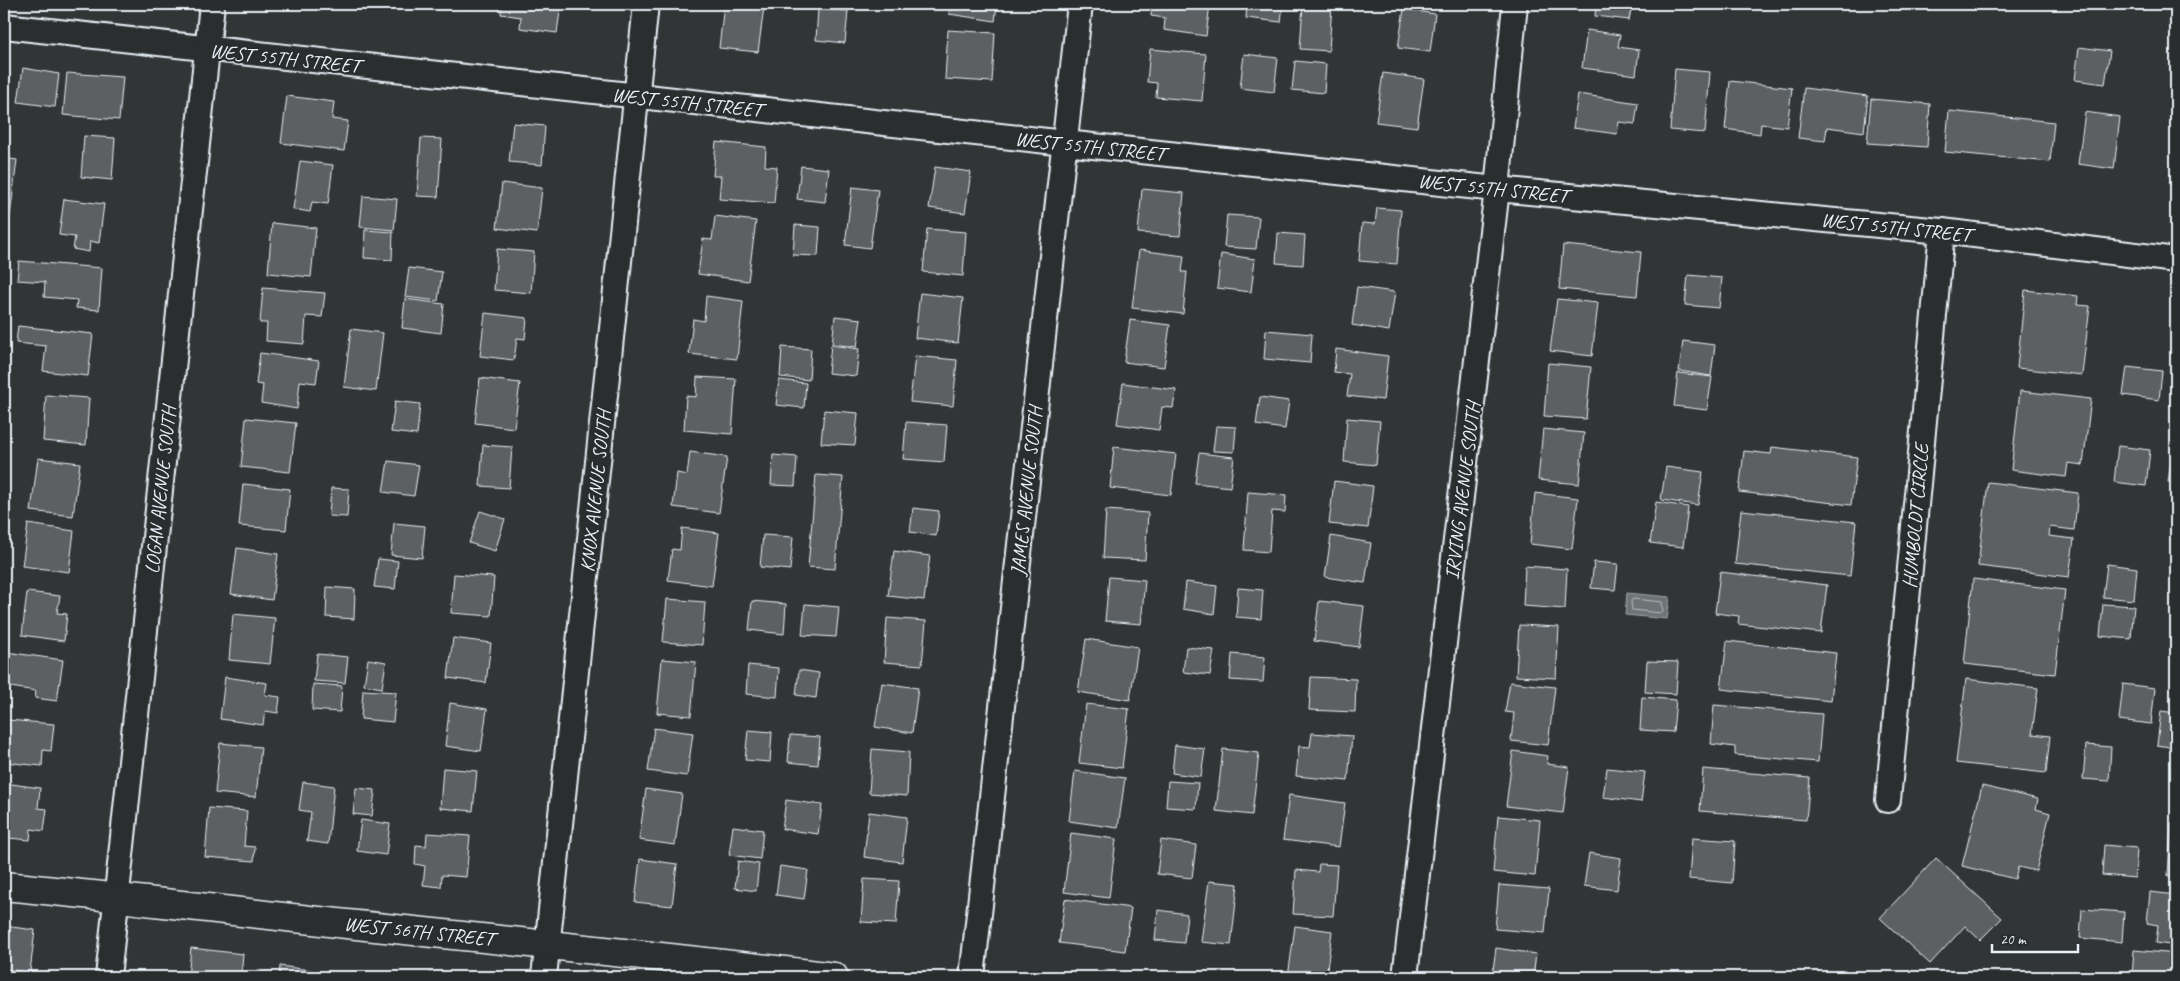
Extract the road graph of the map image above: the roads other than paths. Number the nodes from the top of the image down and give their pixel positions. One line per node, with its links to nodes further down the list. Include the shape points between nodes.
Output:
1 (212, 4): 6 (street, LOGAN AVENUE SOUTH)
2 (646, 4): 7 (street, KNOX AVENUE SOUTH)
3 (1080, 4): 8 (street, JAMES AVENUE SOUTH)
4 (1514, 4): 9 (street, IRVING AVENUE SOUTH)
5 (4, 26): 6 (street, WEST 55TH STREET)
6 (208, 50): 7 (street, WEST 55TH STREET); 14 (street, LOGAN AVENUE SOUTH)
7 (636, 96): 8 (street, WEST 55TH STREET); 15 (street, KNOX AVENUE SOUTH)
8 (1065, 143): 9 (street, WEST 55TH STREET); 19 (street, JAMES AVENUE SOUTH)
9 (1497, 189): 10 (street, WEST 55TH STREET); 20 (street, IRVING AVENUE SOUTH)
10 (1942, 231): 11 (street, WEST 55TH STREET); 12 (street, HUMBOLDT CIRCLE)
11 (2176, 260)
12 (1888, 800)
13 (4, 886): 14 (street, WEST 56TH STREET)
14 (116, 896): 15 (street, WEST 56TH STREET); 16 (street, LOGAN AVENUE SOUTH)
15 (547, 944): 17 (street, KNOX AVENUE SOUTH); 18 (street, WEST 56TH STREET)
16 (108, 977)
17 (544, 977)
18 (834, 977)
19 (972, 977)
20 (1405, 977)

